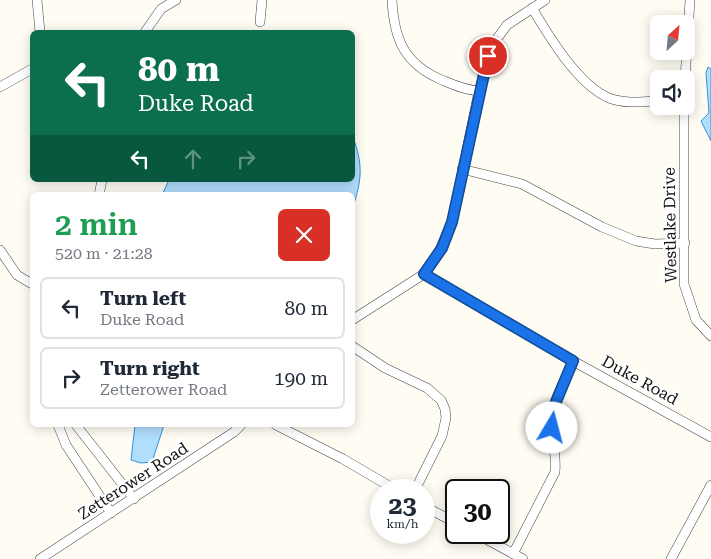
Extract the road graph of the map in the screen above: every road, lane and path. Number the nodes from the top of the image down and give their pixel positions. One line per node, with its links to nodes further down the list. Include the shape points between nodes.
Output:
1 (37, 0): 9 (street)
2 (176, 0): 10 (street, via 161,9)
3 (262, 0): 8 (street)
4 (392, 0): 14 (street, via 401,44 413,64 466,90)
5 (545, 0): 7 (street)
6 (690, 0): 12 (street)
7 (532, 8): 14 (street, via 507,25 496,39); 15 (street, via 557,49 600,92 627,102)
8 (260, 22)
9 (40, 30)
10 (147, 30)
11 (30, 70): 13 (street)
12 (686, 70)
13 (0, 87)
14 (479, 91): 17 (street)
15 (650, 101)
16 (684, 115): 18 (street, Westlake Drive)
17 (462, 169): 18 (street, via 522,184 602,227 636,240 655,244); 20 (street, via 449,231)
18 (685, 243): 23 (street, Westlake Drive, via 684,276 689,302 696,320)
19 (0, 250): 21 (street, via 17,275)
20 (424, 274): 22 (street); 25 (street, Duke Road)
21 (30, 283)
22 (355, 318)
23 (711, 336)
24 (355, 348): 32 (street, via 427,388 441,400 446,418 442,436)
25 (573, 361): 30 (street, Duke Road); 37 (street, via 553,409 555,472)
26 (59, 427): 35 (street, via 66,445)
27 (78, 427): 34 (street)
28 (239, 427): 34 (street, Zetterower Road)
29 (280, 427): 31 (street)
30 (711, 437)
31 (377, 479)
32 (420, 479)
33 (711, 485): 40 (street)
34 (134, 499): 35 (street, Zetterower Road)
35 (111, 514): 38 (street, Zetterower Road)
36 (495, 544): 37 (street)
37 (513, 554): 39 (street)
38 (40, 559)
39 (523, 559)
40 (671, 559)

